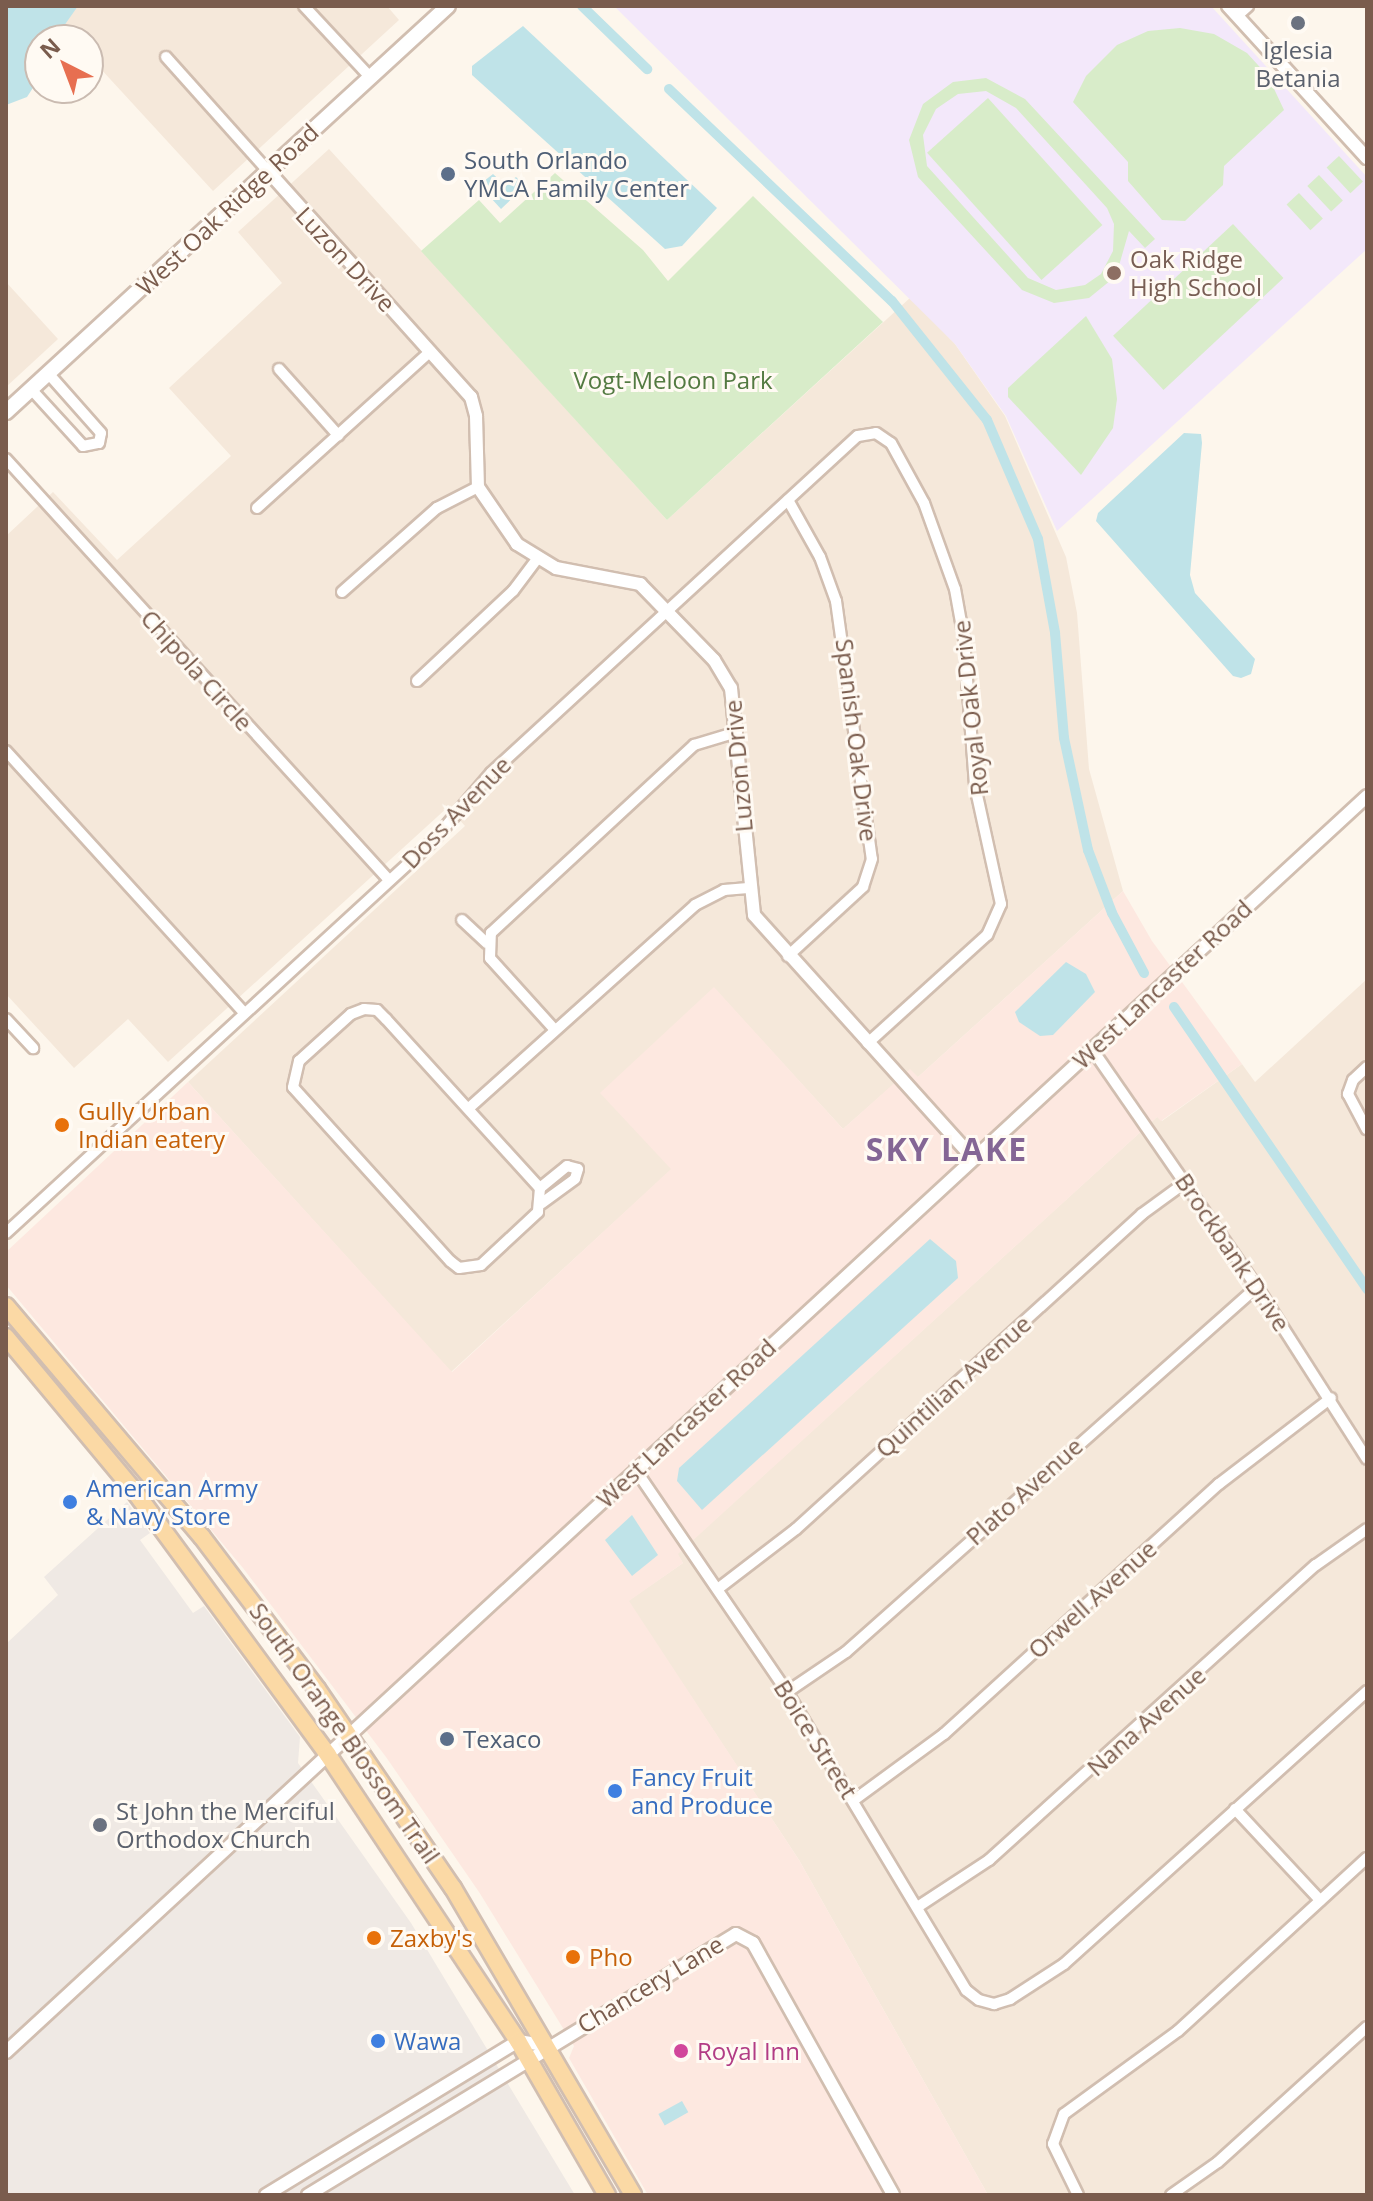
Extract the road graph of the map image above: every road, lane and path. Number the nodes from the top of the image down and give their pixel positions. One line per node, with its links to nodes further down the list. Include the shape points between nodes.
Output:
1 (304, 6): 6 (street)
2 (448, 6): 6 (main road, West Oak Ridge Road)
3 (1248, 6): 4 (street)
4 (1233, 11): 7 (street)
5 (166, 57): 8 (street)
6 (370, 77): 8 (main road, West Oak Ridge Road)
7 (1367, 158)
8 (268, 171): 9 (street, Luzon Drive); 11 (main road, West Oak Ridge Road)
9 (431, 351): 15 (street); 17 (street, Luzon Drive, via 471,397)
10 (279, 369): 15 (street)
11 (48, 373): 12 (main road, West Oak Ridge Road); 12 (street, via 101,433 99,443 83,446)
12 (31, 389): 13 (main road, West Oak Ridge Road)
13 (6, 412)
14 (876, 433): 18 (street, Doss Avenue, via 858,436); 35 (street, Royal Oak Drive, via 891,443 924,503 955,589 975,786 1001,904 987,935)
15 (338, 435): 19 (street)
16 (6, 459): 27 (street, Chipola Circle)
17 (478, 487): 20 (street, Luzon Drive, via 498,523); 21 (street, via 437,508)
18 (788, 500): 22 (street, Doss Avenue); 31 (street, Spanish Oak Drive, via 820,557 836,601 872,859 863,887)
19 (257, 508)
20 (536, 560): 22 (street, Luzon Drive, via 640,584); 23 (street, via 513,591)
21 (342, 592)
22 (669, 611): 24 (street, Luzon Drive, via 714,660 731,688); 27 (street, Doss Avenue, via 491,773 434,840)
23 (417, 681)
24 (737, 732): 28 (street, Luzon Drive); 30 (street, via 694,745 498,924)
25 (6, 751): 32 (street)
26 (1367, 796): 37 (street, West Lancaster Road)
27 (389, 880): 32 (street, Doss Avenue)
28 (748, 888): 31 (street, Luzon Drive, via 754,915); 34 (street, via 724,890 695,905)
29 (462, 920): 30 (street)
30 (487, 943): 34 (street, via 494,963)
31 (788, 956): 35 (street, Luzon Drive)
32 (244, 1013): 45 (street, Doss Avenue)
33 (6, 1019): 36 (street)
34 (555, 1030): 39 (street)
35 (868, 1043): 41 (street, Luzon Drive)
36 (33, 1048)
37 (1092, 1049): 41 (street, West Lancaster Road); 42 (street, Brockbank Drive)
38 (1367, 1067): 40 (street, via 1353,1080 1351,1105)
39 (469, 1108): 43 (street); 44 (street, via 377,1010 351,1014 325,1037 299,1061 293,1087 459,1268 481,1265)
40 (1367, 1129)
41 (973, 1158): 53 (street, West Lancaster Road)
42 (1186, 1182): 46 (street, Brockbank Drive); 55 (street, Quintilian Avenue, via 1142,1214 796,1529)
43 (540, 1188): 44 (street); 44 (street, via 567,1166 578,1169 575,1179)
44 (542, 1203)
45 (6, 1233)
46 (1257, 1287): 49 (street, Brockbank Drive); 57 (street, Plato Avenue, via 846,1652)
47 (6, 1306): 51 (main road, South Orange Blossom Trail)
48 (6, 1337): 50 (main road, South Orange Blossom Trail)
49 (1331, 1398): 52 (street, Brockbank Drive); 60 (street, Orwell Avenue, via 1219,1484 944,1734)
50 (67, 1408): 51 (main road); 59 (main road, South Orange Blossom Trail)
51 (98, 1414): 58 (main road, South Orange Blossom Trail, via 244,1590)
52 (1367, 1459)
53 (635, 1469): 55 (street, Boice Street); 58 (street, West Lancaster Road)
54 (1367, 1529): 64 (street, Nana Avenue, via 1316,1565 989,1860)
55 (719, 1588): 57 (street, Boice Street)
56 (1367, 1691): 61 (street)
57 (787, 1692): 60 (street, Boice Street)
58 (350, 1736): 59 (street, West Lancaster Road); 67 (main road, South Orange Blossom Trail, via 453,1888)
59 (328, 1755): 66 (main road, South Orange Blossom Trail); 68 (street, West Lancaster Road)
60 (854, 1800): 64 (street, Boice Street)
61 (1235, 1809): 63 (street); 64 (street, Boice Street, via 1064,1964 1018,1995 994,2004 966,1990)
62 (1367, 1858): 63 (street)
63 (1320, 1900): 75 (street, via 1178,2031 1064,2114 1054,2132 1059,2159)
64 (919, 1906)
65 (1367, 2027): 76 (street, via 1218,2162)
66 (518, 2041): 67 (street); 69 (main road, South Orange Blossom Trail); 70 (street)
67 (548, 2046): 69 (street); 73 (main road, South Orange Blossom Trail); 74 (street, Chancery Lane, via 719,1941 743,1936 753,1943)
68 (6, 2052)
69 (529, 2059): 71 (street); 72 (main road, South Orange Blossom Trail)
70 (266, 2195)
71 (308, 2195)
72 (607, 2195)
73 (633, 2195)
74 (893, 2195)
75 (1078, 2195)
76 (1171, 2195)

